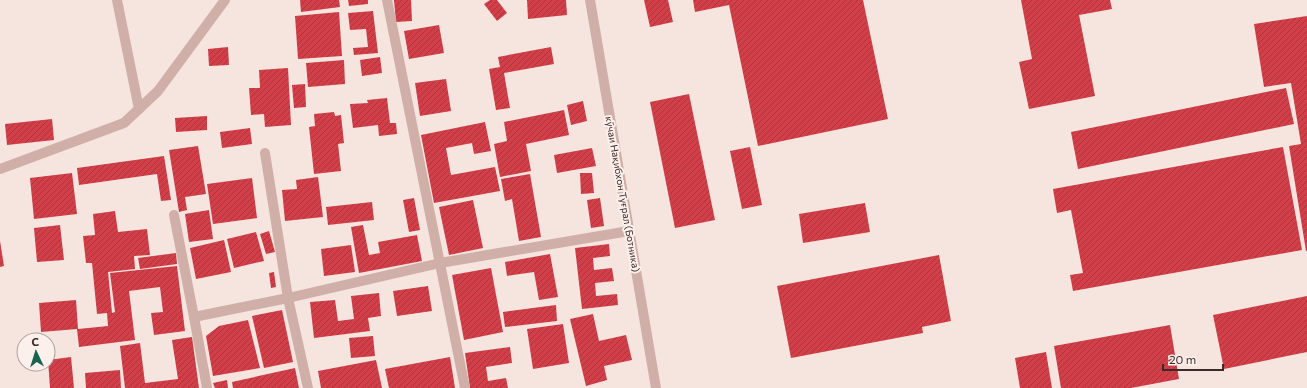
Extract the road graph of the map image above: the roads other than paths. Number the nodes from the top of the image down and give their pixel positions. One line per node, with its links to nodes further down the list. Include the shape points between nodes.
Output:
1 (117, 0): 5 (lane)
2 (225, 0): 5 (lane, via 163,85)
3 (387, 0): 10 (lane)
4 (590, 0): 9 (lane, кӯчаи Нақибхон Туғрал (Ботника))
5 (139, 109): 7 (lane, via 124,123)
6 (265, 153): 11 (lane)
7 (0, 169)
8 (174, 215): 12 (lane)
9 (629, 231): 10 (lane); 16 (lane, кӯчаи Нақибхон Туғрал (Ботника))
10 (440, 263): 11 (lane); 15 (lane)
11 (288, 298): 12 (lane); 14 (lane)
12 (194, 318): 13 (lane)
13 (207, 388)
14 (308, 388)
15 (464, 388)
16 (656, 388)

